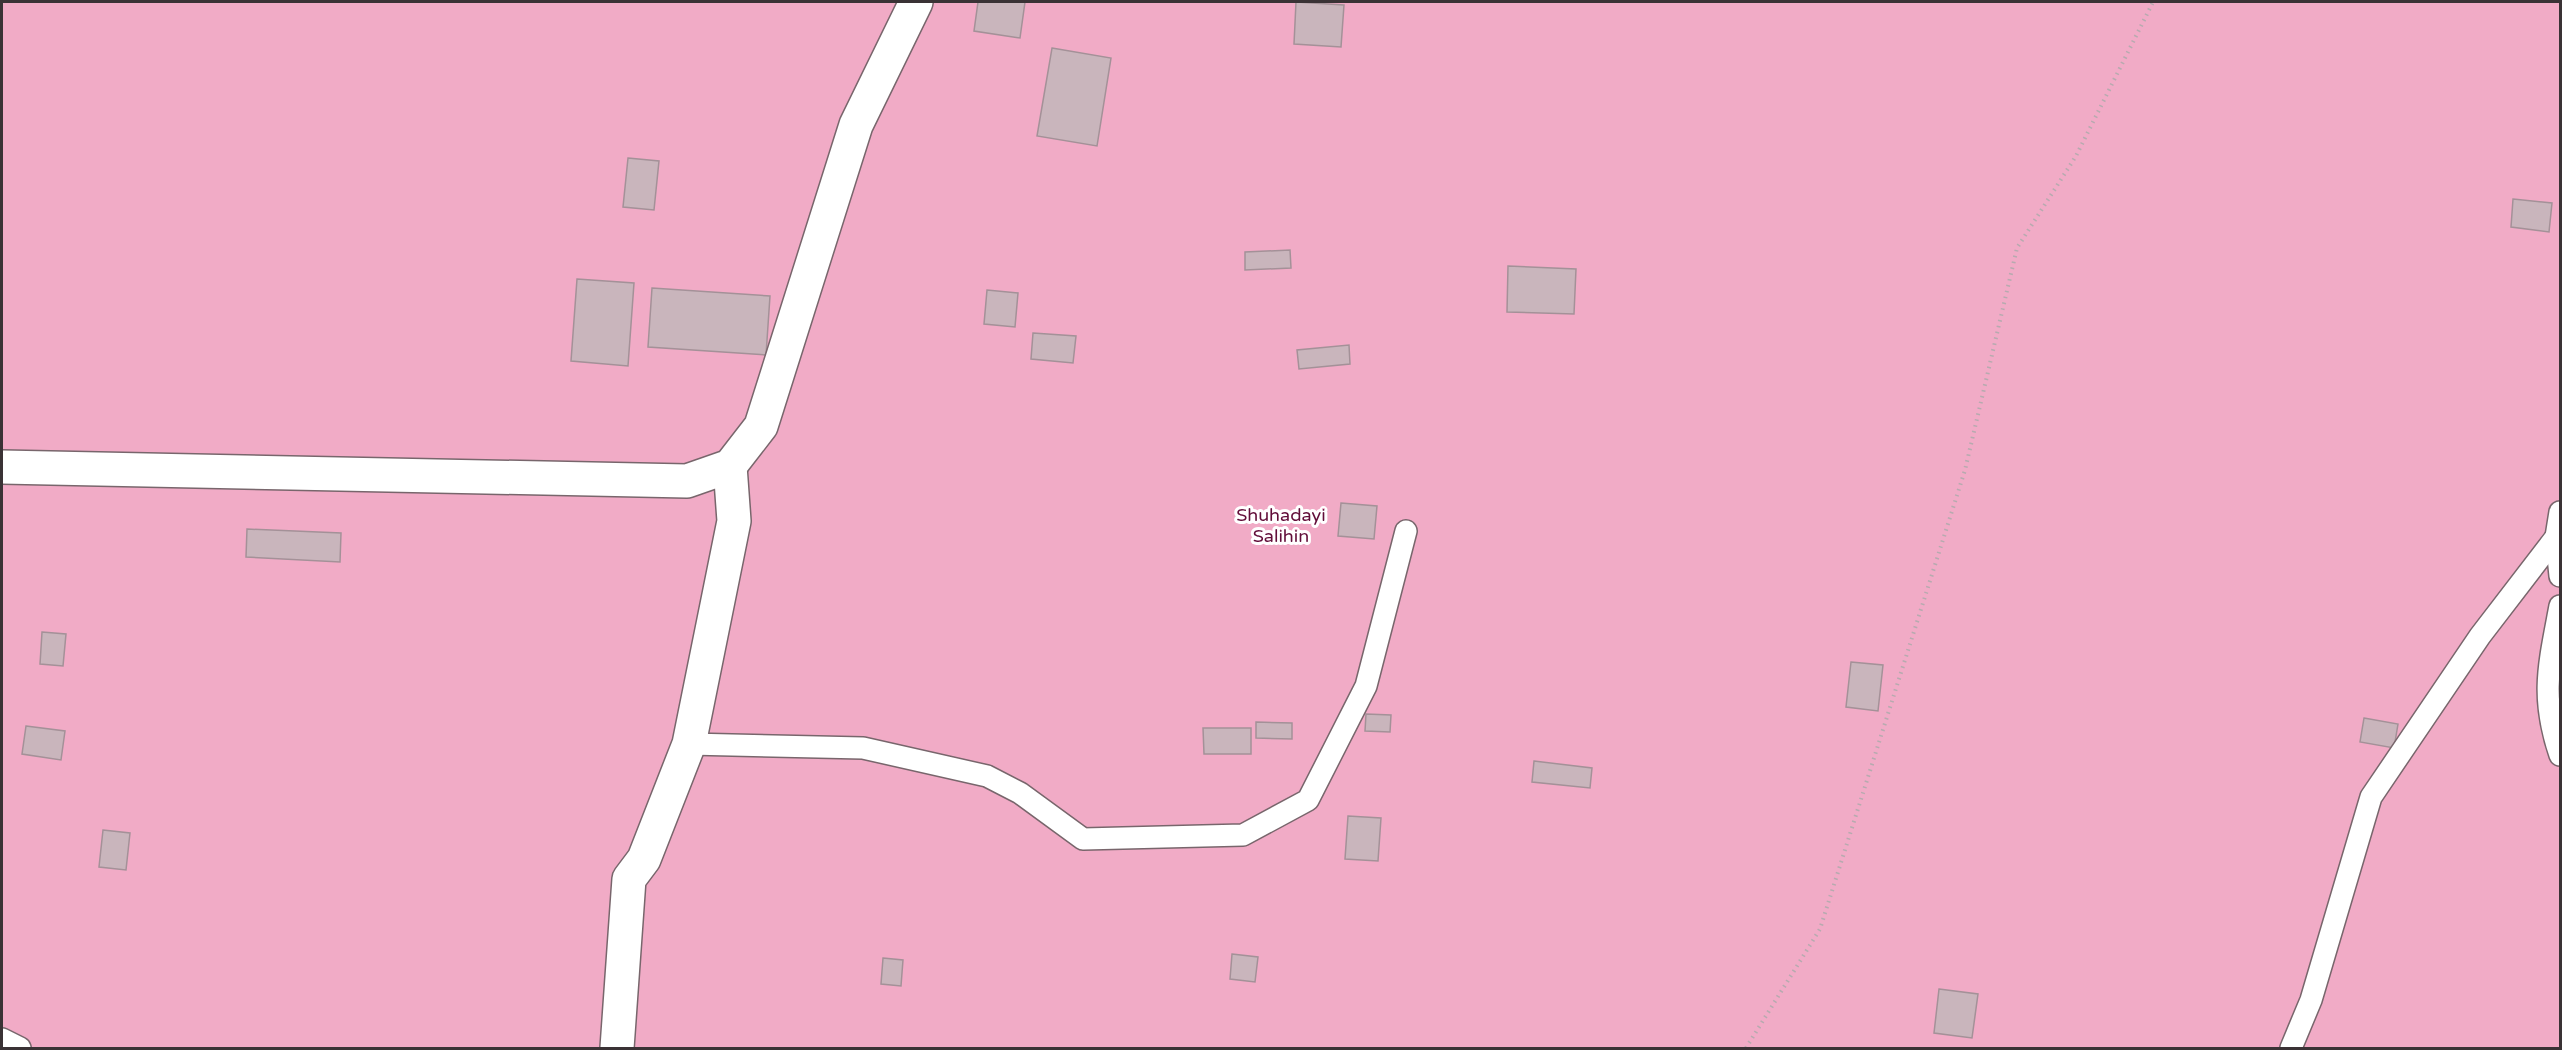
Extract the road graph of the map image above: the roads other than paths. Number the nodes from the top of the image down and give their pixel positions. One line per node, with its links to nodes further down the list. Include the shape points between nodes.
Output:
1 (916, 2): 2 (street, via 856,125 761,426)
2 (730, 466): 3 (street, via 687,481); 9 (street, via 734,521)
3 (2, 467)
4 (2560, 512): 6 (lane)
5 (1406, 531): 9 (lane, via 1366,686 1308,800 1243,835 1083,839 1020,793 987,776 863,748)
6 (2556, 537): 7 (lane); 14 (lane, via 2480,636 2371,797 2311,1000)
7 (2560, 576)
8 (2560, 606): 10 (lane, via 2547,676 2550,724)
9 (689, 744): 13 (street, via 644,860 629,879)
10 (2560, 755)
11 (2, 1039): 12 (lane)
12 (20, 1048)
13 (617, 1048)
14 (2292, 1048)

